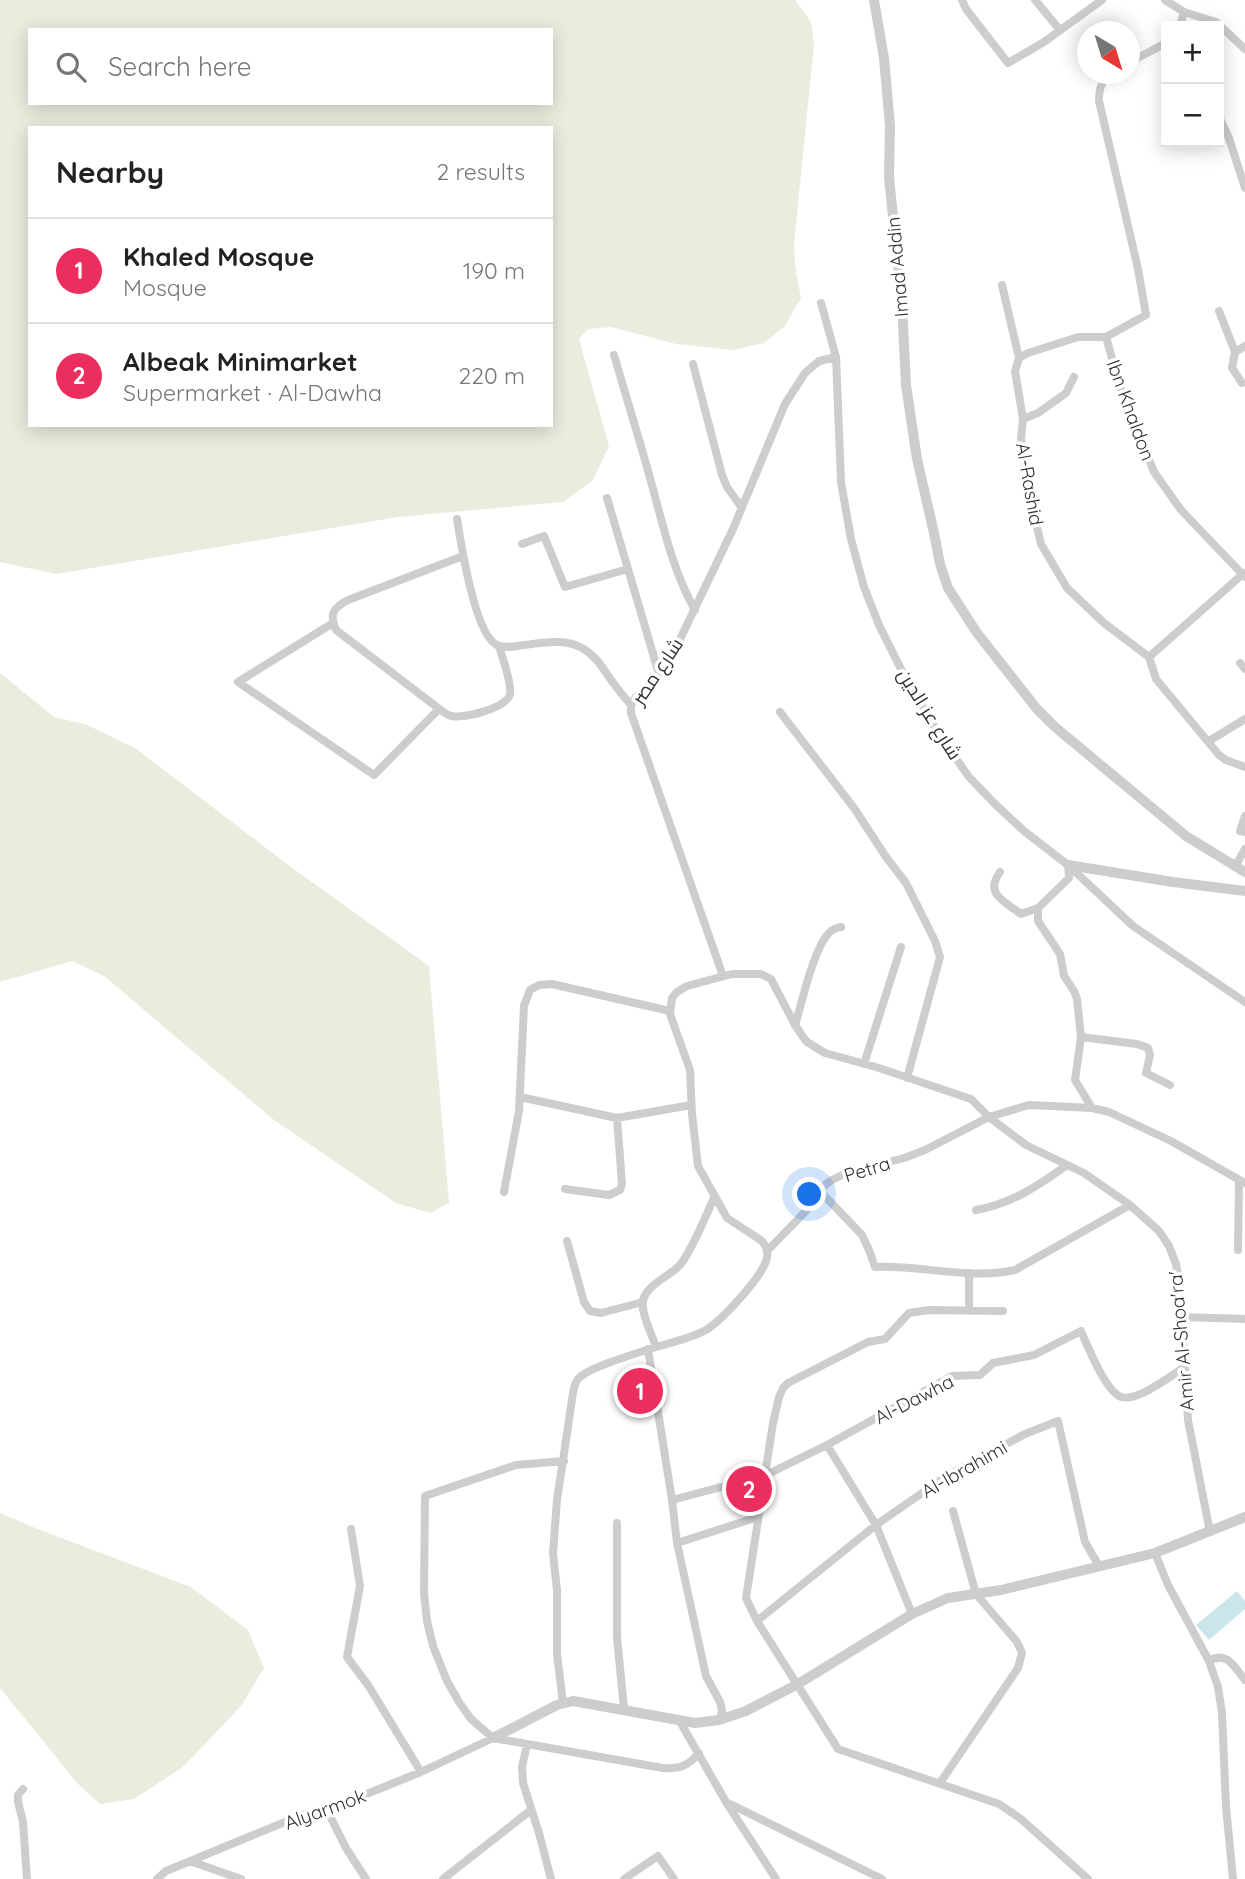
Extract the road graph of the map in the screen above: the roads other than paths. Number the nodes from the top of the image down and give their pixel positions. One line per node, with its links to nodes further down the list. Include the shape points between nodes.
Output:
1 (874, 0): 51 (street, Imad Addin, via 890,126 889,177 906,385 917,459 944,577 988,649 1037,709 1171,824)
2 (962, 0): 9 (street, via 1008,64)
3 (1035, 0): 9 (street)
4 (1102, 0): 9 (street)
5 (1165, 0): 7 (street)
6 (1185, 0): 7 (street)
7 (1180, 10): 8 (street); 11 (street, via 1216,22)
8 (1180, 21)
9 (1060, 30)
10 (1161, 46): 12 (street)
11 (1244, 47)
12 (1140, 56)
13 (1102, 84): 19 (street, Ibn Khaldon, via 1099,101 1146,315)
14 (1224, 128): 15 (street)
15 (1245, 188)
16 (1002, 285): 24 (street, Al-Rashid)
17 (821, 303): 23 (street, شارع عز الدين)
18 (1219, 311): 21 (street)
19 (1106, 337): 24 (street, via 1078,337); 35 (street, Ibn Khaldon, via 1154,472 1181,510)
20 (1245, 346): 21 (street)
21 (1235, 352): 27 (street, via 1232,368)
22 (614, 355): 36 (street, via 663,529)
23 (836, 357): 30 (street, شارع مصر, via 819,361 797,384); 50 (street, شارع عز الدين, via 841,482 851,539 878,625 938,733 969,777 1024,831)
24 (1019, 358): 28 (street, Al-Rashid, via 1015,371)
25 (693, 364): 30 (street, via 722,475)
26 (1074, 377): 28 (street, via 1066,393)
27 (1242, 383)
28 (1023, 419): 39 (street, Al-Rashid, via 1021,438 1041,544 1067,587)
29 (607, 498): 34 (street)
30 (742, 508): 36 (street, شارع مصر)
31 (457, 519): 33 (street)
32 (522, 544): 34 (street, via 544,536 565,587)
33 (463, 556): 37 (street, via 348,600 337,606); 38 (street, via 480,623)
34 (628, 569): 40 (street)
35 (1244, 575): 39 (street)
36 (695, 610): 40 (street, شارع مصر)
37 (333, 623): 42 (street, via 336,630); 42 (street, via 238,682 374,775)
38 (499, 646): 41 (street, via 558,641 581,647 600,662); 42 (street, via 508,699 461,717)
39 (1149, 657): 45 (street, via 1156,679)
40 (659, 674): 41 (street, شارع مصر)
41 (631, 705): 57 (street, شارع مصر)
42 (439, 709)
43 (780, 712): 63 (street, via 906,883 935,940 940,957)
44 (1245, 719): 45 (street)
45 (1209, 741): 46 (street, via 1222,758)
46 (1245, 766)
47 (1245, 816): 48 (street, via 1240,831)
48 (1245, 832)
49 (1245, 849): 51 (street)
50 (1068, 865): 53 (street); 54 (street, via 1068,880); 58 (street, شارع عز الدين, via 1133,926)
51 (1240, 870)
52 (1000, 872): 54 (street, via 994,880 995,894 1021,914)
53 (1245, 891)
54 (1038, 908): 61 (street, via 1038,921 1060,954 1064,976 1076,995)
55 (841, 927): 60 (street, via 829,933 819,949)
56 (901, 947): 62 (street)
57 (723, 976): 59 (street, via 677,992); 60 (street, Amir Al-Shoa'ra', via 767,976)
58 (1245, 1002)
59 (670, 1011): 65 (street, via 552,984 534,987 524,1006); 66 (street, via 690,1070)
60 (795, 1025): 62 (street, Amir Al-Shoa'ra', via 807,1042 825,1054)
61 (1081, 1037): 64 (street, via 1148,1048 1146,1073); 67 (street, via 1075,1080)
62 (864, 1064): 63 (street, Amir Al-Shoa'ra')
63 (907, 1077): 68 (street, Amir Al-Shoa'ra', via 971,1099)
64 (1170, 1085)
65 (520, 1097): 69 (street); 74 (street)
66 (691, 1105): 69 (street); 75 (street, via 698,1167)
67 (1092, 1108): 68 (street, Petra, via 1029,1105); 71 (street, Petra, via 1171,1140)
68 (989, 1117): 70 (street, Amir Al-Shoa'ra', via 1026,1145); 73 (street, Petra, via 925,1150 846,1173)
69 (617, 1118): 72 (street, via 620,1190 609,1195)
70 (1067, 1165): 76 (street, Amir Al-Shoa'ra'); 77 (street, via 1009,1201)
71 (1242, 1182): 79 (street)
72 (565, 1189)
73 (820, 1191): 80 (street, Petra); 81 (street, via 862,1235 875,1267)
74 (504, 1192)
75 (714, 1198): 80 (street, via 727,1218 762,1241); 82 (street, via 685,1257 646,1294)
76 (1130, 1205): 81 (street, via 1015,1270); 85 (street, Amir Al-Shoa'ra', via 1169,1246)
77 (976, 1210)
78 (567, 1241): 82 (street, via 590,1311 601,1313)
79 (1238, 1250)
80 (767, 1251): 87 (street, via 767,1260 751,1286 716,1323 695,1335)
81 (969, 1273): 83 (street)
82 (643, 1303): 87 (street)
83 (970, 1311): 84 (street); 91 (street, via 909,1312 885,1339 868,1342 788,1383 779,1397)
84 (1003, 1311)
85 (1183, 1317): 86 (street); 88 (street, Amir Al-Shoa'ra')
86 (1245, 1320)
87 (652, 1348): 90 (street, via 593,1369 576,1381); 92 (street)
88 (1185, 1367): 89 (street, Al-Dawha, via 1143,1393 1123,1398 1110,1387 1081,1331 1034,1356 993,1363 980,1376 953,1376); 99 (street, Amir Al-Shoa'ra', via 1188,1420)
89 (827, 1445): 91 (street, Al-Dawha); 97 (street)
90 (564, 1461): 109 (street, via 552,1554); 113 (street, via 516,1465 425,1496 424,1593 433,1647 459,1702)
91 (766, 1475): 92 (street, Al-Dawha); 94 (street)
92 (672, 1500): 100 (street)
93 (953, 1511): 103 (street)
94 (758, 1517): 100 (street); 105 (street, via 746,1587)
95 (1245, 1517): 99 (street, Alyarmok)
96 (617, 1523): 110 (street, via 617,1637)
97 (876, 1525): 102 (street, Al-Ibrahimi, via 945,1476 1058,1421 1085,1542); 104 (street); 105 (street, Al-Ibrahimi)
98 (351, 1529): 116 (street, via 360,1586 347,1657)
99 (1210, 1532): 101 (street, Alyarmok)
100 (677, 1543): 112 (street, via 706,1676 722,1710)
101 (1155, 1553): 102 (street, Alyarmok); 106 (street)
102 (1099, 1566): 103 (street, Alyarmok)
103 (976, 1594): 104 (street, Alyarmok, via 948,1598); 117 (street, via 1017,1642 1021,1660)
104 (912, 1614): 108 (street, Alyarmok)
105 (757, 1621): 108 (street)
106 (1209, 1661): 107 (street, via 1226,1659); 134 (street, via 1222,1713)
107 (1245, 1680)
108 (798, 1684): 112 (street, Alyarmok); 117 (street, via 838,1749)
109 (563, 1703): 110 (street, Alyarmok, via 573,1700); 113 (street, Alyarmok)
110 (624, 1709): 111 (street, Alyarmok)
111 (680, 1720): 112 (street, Alyarmok); 115 (street)
112 (720, 1720)
113 (493, 1738): 114 (street); 116 (street, Alyarmok)
114 (527, 1744): 115 (street, via 676,1769); 121 (street, via 522,1775)
115 (699, 1753): 119 (street)
116 (421, 1772): 120 (street, Alyarmok)
117 (940, 1783): 133 (street, via 999,1804)
118 (23, 1789): 123 (street, via 18,1801)
119 (726, 1802): 131 (street); 132 (street)
120 (327, 1810): 122 (street, Alyarmok, via 302,1815); 126 (street)
121 (531, 1810): 127 (street); 128 (street)
122 (190, 1861): 124 (street, Alyarmok); 125 (street)
123 (27, 1879)
124 (157, 1879)
125 (241, 1879)
126 (366, 1879)
127 (443, 1879)
128 (551, 1879)
129 (624, 1879): 130 (street, via 658,1856)
130 (674, 1879)
131 (776, 1879)
132 (882, 1879)
133 (1088, 1879)
134 (1233, 1879)

